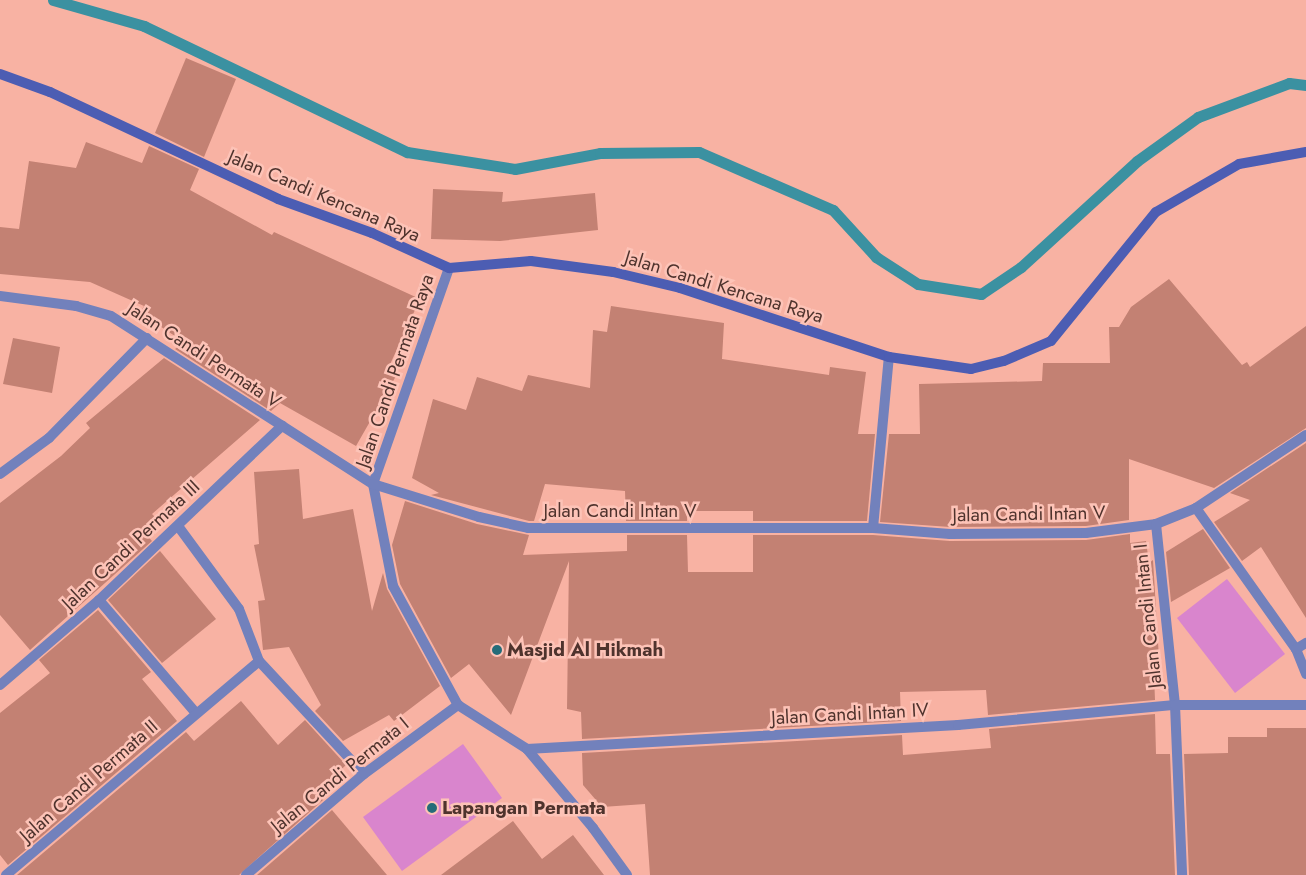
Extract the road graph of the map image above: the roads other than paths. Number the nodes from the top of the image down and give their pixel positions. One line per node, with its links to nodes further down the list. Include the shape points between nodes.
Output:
1 (0, 74): 3 (street, Jalan Candi Kencana Raya, via 50,92 278,198 372,233)
2 (1306, 152): 6 (street, Jalan Candi Kencana Raya, via 1239,164 1156,212 1051,341 1004,361 971,369)
3 (449, 268): 6 (street, Jalan Candi Kencana Raya, via 531,261 613,272 680,288); 10 (street, Jalan Candi Permata Raya)
4 (0, 296): 5 (street, Jalan Candi Permata V, via 76,306 111,316)
5 (147, 338): 7 (street, Jalan Candi Permata V); 9 (street, via 49,438)
6 (889, 358): 14 (street)
7 (282, 426): 10 (street, Jalan Candi Permata V); 13 (street, Jalan Candi Permata III)
8 (1306, 435): 11 (street, Jalan Candi Intan V)
9 (0, 474)
10 (374, 484): 14 (street, Jalan Candi Intan V, via 478,517 528,528); 21 (street, Jalan Candi Permata Raya, via 393,586)
11 (1196, 508): 12 (street, Jalan Candi Intan V); 17 (street)
12 (1156, 524): 14 (street, Jalan Candi Intan V, via 1086,533 950,534); 22 (street, Jalan Candi Intan I)
13 (178, 526): 15 (street, Jalan Candi Permata III); 18 (street, via 239,609)
14 (873, 528)
15 (99, 600): 20 (street, Jalan Candi Permata III); 24 (street)
16 (1306, 643): 17 (street)
17 (1296, 649): 19 (street)
18 (259, 661): 24 (street, Jalan Candi Permata II); 26 (street)
19 (1306, 674)
20 (0, 685)
21 (458, 705): 25 (street, Jalan Candi Permata Raya); 26 (street, Jalan Candi Permata I)
22 (1175, 705): 23 (street, Jalan Candi Intan I); 25 (street, Jalan Candi Intan IV, via 958,725); 30 (street, Jalan Candi Intan I)
23 (1306, 705)
24 (195, 712): 27 (street, Jalan Candi Permata II)
25 (527, 749): 29 (street, Jalan Candi Permata Raya, via 593,828)
26 (364, 774): 28 (street, Jalan Candi Permata I)
27 (6, 875)
28 (246, 875)
29 (627, 875)
30 (1182, 875)

